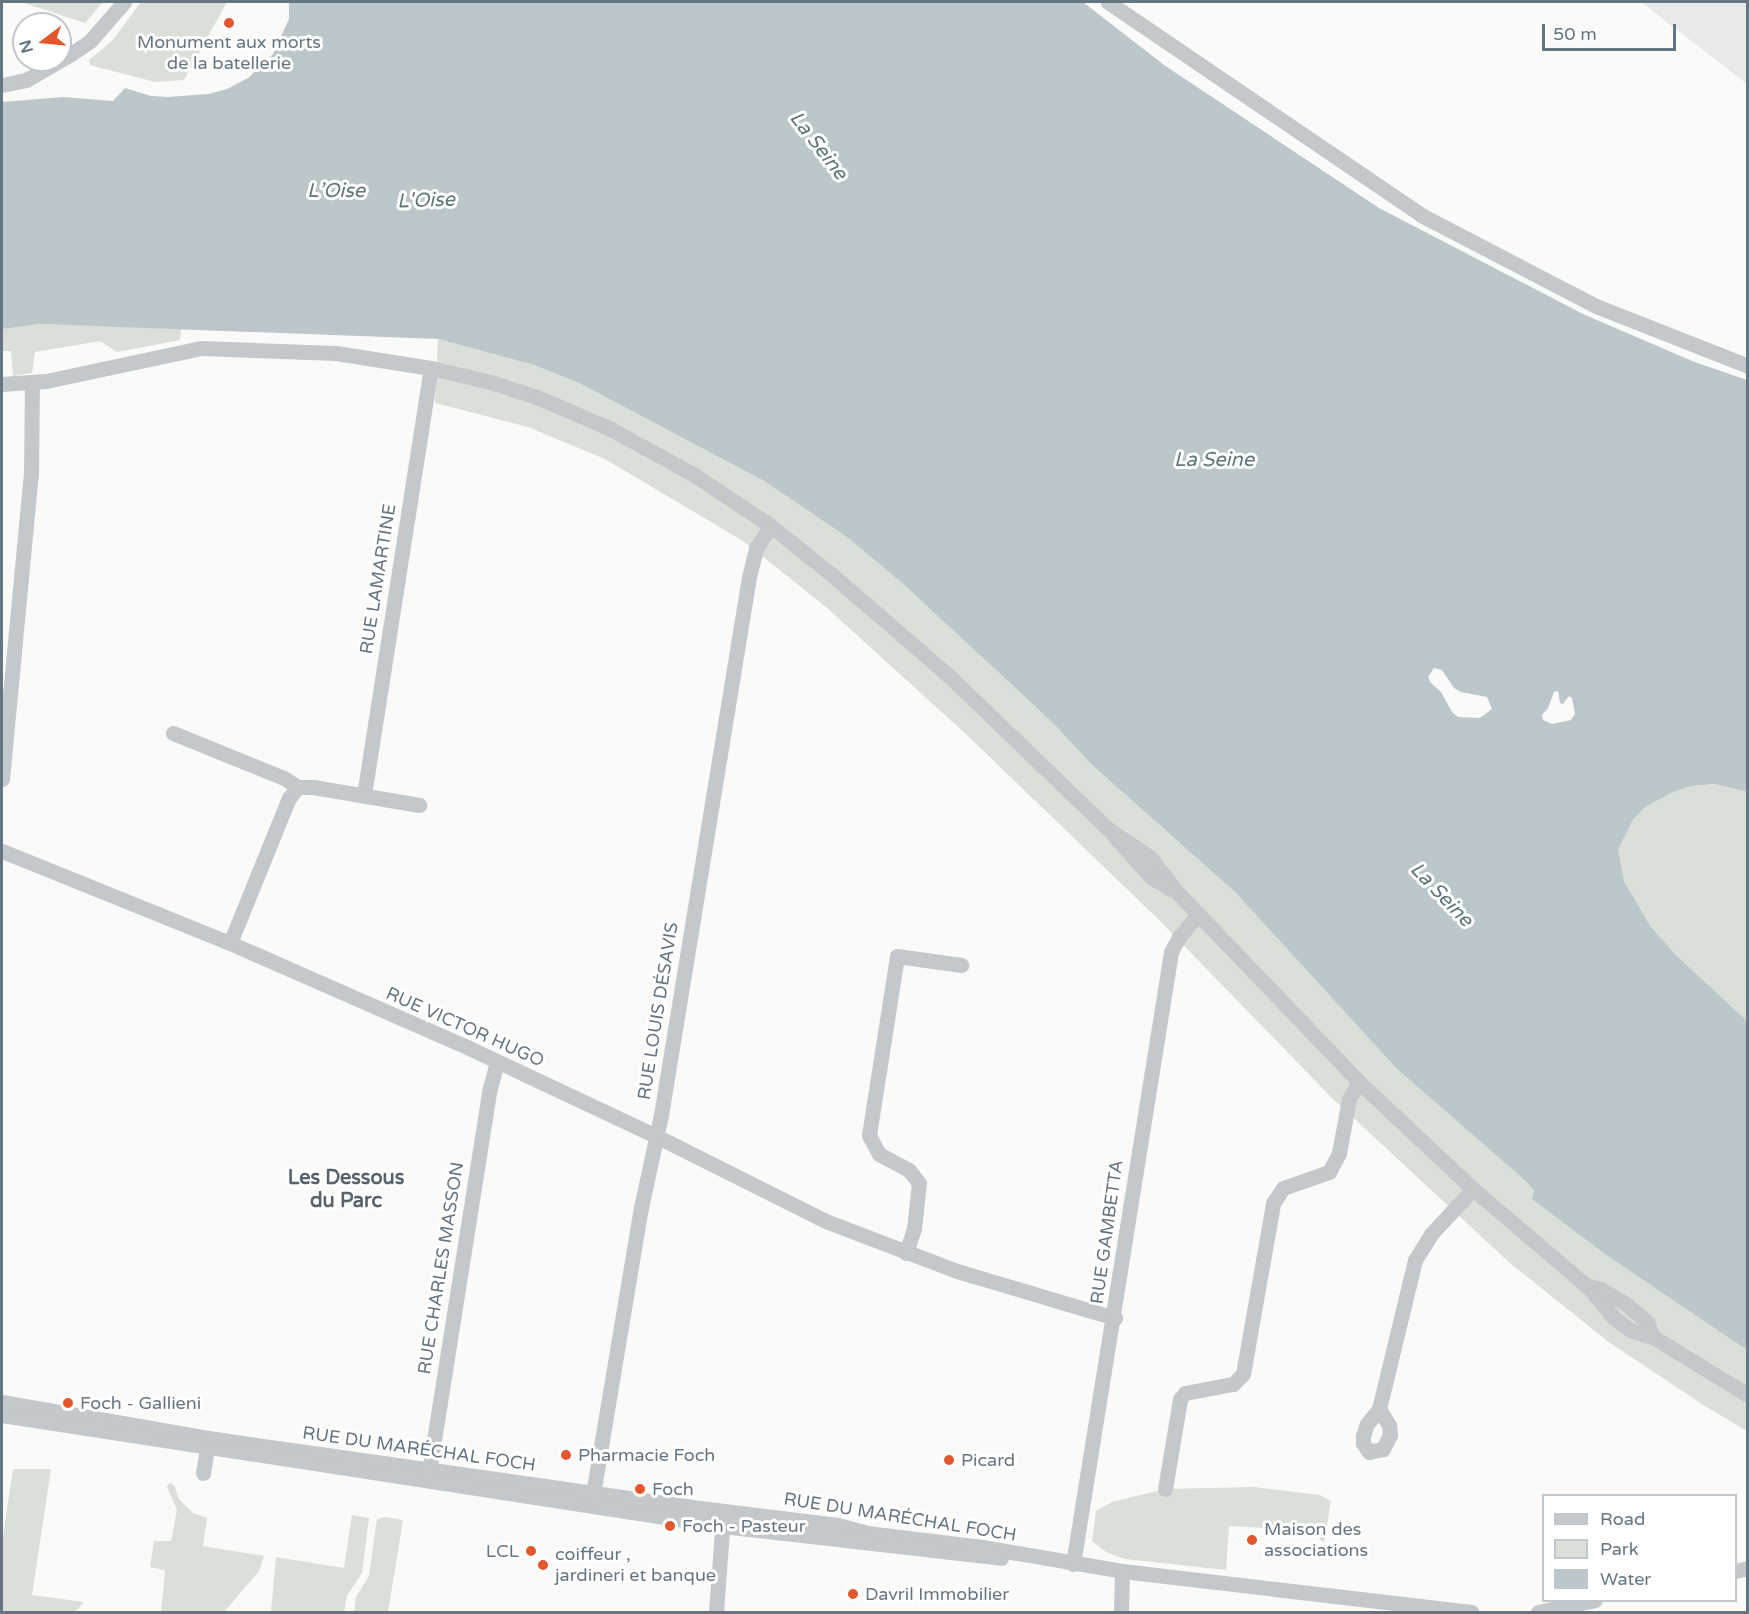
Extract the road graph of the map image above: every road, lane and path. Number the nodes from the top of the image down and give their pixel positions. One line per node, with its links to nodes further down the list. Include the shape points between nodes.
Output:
1 (124, 2): 3 (street, via 90,41 71,54 26,80)
2 (1108, 2): 4 (street, via 1420,215 1596,306)
3 (2, 85)
4 (1748, 366)
5 (431, 368): 7 (street, via 307,351 211,348 185,350); 8 (street, via 490,382 575,411 696,476); 12 (street, RUE LAMARTINE)
6 (2, 384): 7 (street)
7 (32, 384): 10 (street, via 31,475)
8 (771, 526): 15 (street, via 946,674 1108,829 1152,878 1177,892); 20 (street, RUE LOUIS DÉSAVIS, via 756,548 751,564)
9 (173, 733): 11 (street)
10 (2, 779)
11 (298, 787): 12 (street); 16 (street, via 289,798)
12 (364, 795): 13 (street)
13 (419, 805)
14 (2, 851): 16 (street, RUE VICTOR HUGO)
15 (1198, 914): 19 (street); 23 (street, RUE GAMBETTA, via 1171,952)
16 (230, 944): 18 (street, RUE VICTOR HUGO)
17 (961, 964): 22 (street, via 897,956 869,1131 879,1154 909,1170 919,1183 914,1229)
18 (497, 1062): 20 (street, RUE VICTOR HUGO); 30 (street, RUE CHARLES MASSON)
19 (1359, 1082): 21 (street); 31 (street, via 1351,1094 1339,1153 1329,1172 1284,1188 1273,1203 1243,1374 1233,1384 1185,1393 1180,1399)
20 (656, 1136): 22 (street, RUE VICTOR HUGO, via 828,1222); 32 (street, RUE LOUIS DÉSAVIS)
21 (1473, 1189): 24 (street, via 1587,1286 1614,1318); 26 (street, via 1431,1234 1415,1260)
22 (906, 1253): 23 (street, RUE VICTOR HUGO)
23 (1115, 1318): 34 (street, RUE GAMBETTA)
24 (1748, 1395)
25 (2, 1402): 28 (street, RUE DU MARÉCHAL FOCH)
26 (1378, 1409)
27 (2, 1415): 28 (street, RUE DU MARÉCHAL FOCH)
28 (207, 1443): 29 (street); 30 (street, RUE DU MARÉCHAL FOCH)
29 (203, 1473)
30 (428, 1476): 32 (street, RUE DU MARÉCHAL FOCH)
31 (1165, 1489)
32 (592, 1499): 33 (street, RUE DU MARÉCHAL FOCH)
33 (723, 1518): 34 (street, RUE DU MARÉCHAL FOCH, via 830,1524); 37 (street)
34 (1073, 1564): 35 (street, RUE DU MARÉCHAL FOCH)
35 (1122, 1572): 38 (street); 39 (street, RUE DU MARÉCHAL FOCH)
36 (1586, 1602): 40 (street)
37 (716, 1612)
38 (1121, 1612)
39 (1472, 1612)
40 (1538, 1612)

